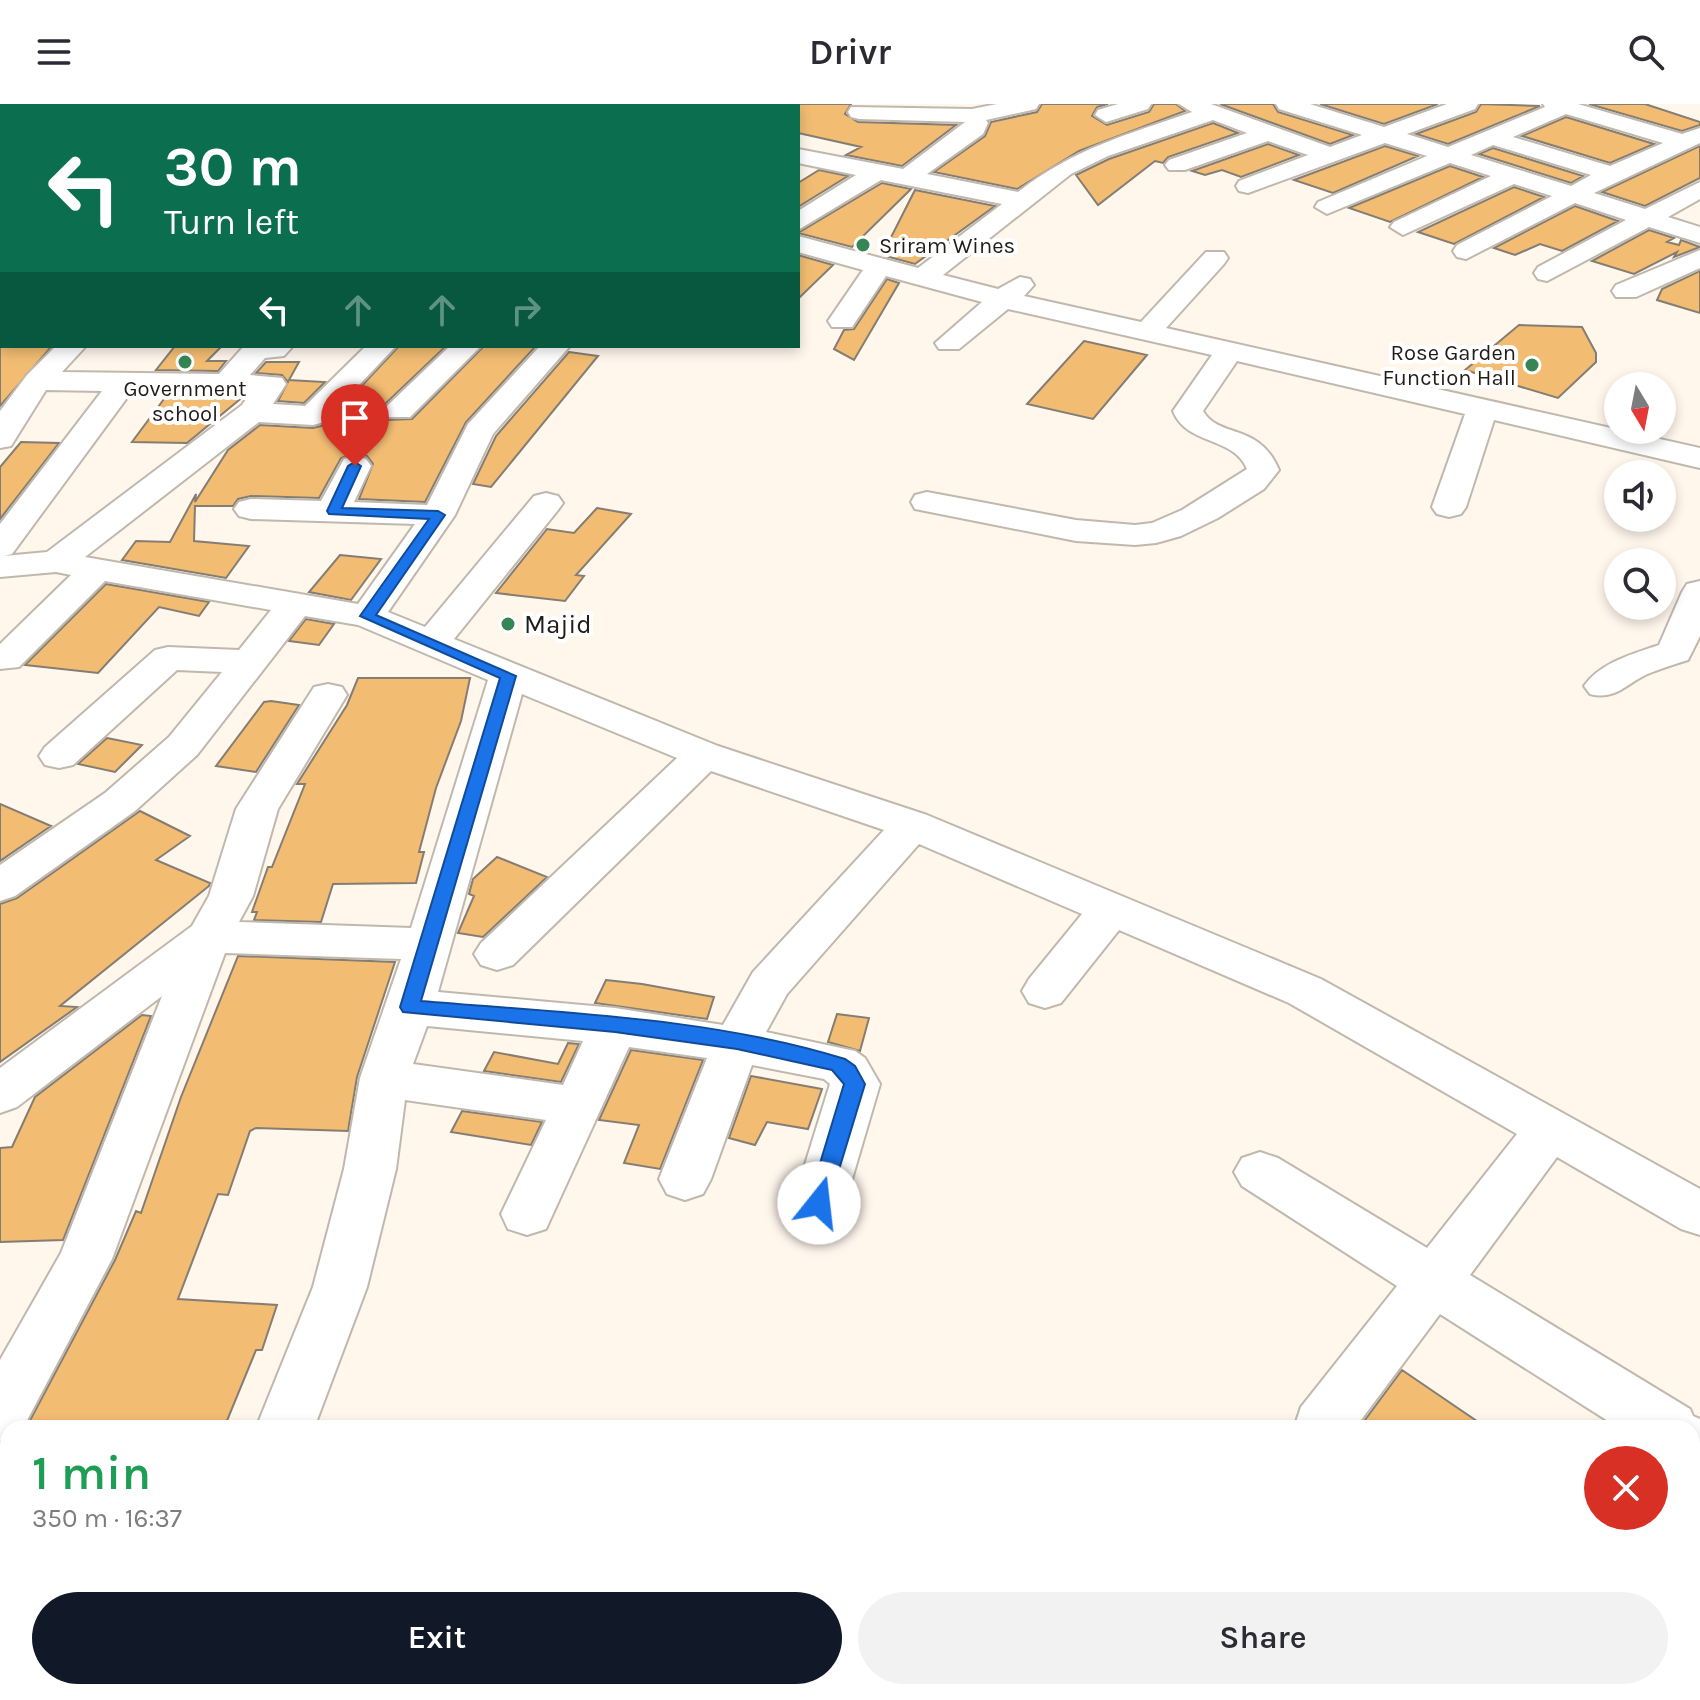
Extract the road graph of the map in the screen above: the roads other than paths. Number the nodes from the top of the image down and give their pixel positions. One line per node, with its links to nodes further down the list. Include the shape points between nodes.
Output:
1 (1028, 104): 12 (street)
2 (1140, 104): 10 (street)
3 (1190, 104): 9 (street)
4 (1287, 104): 11 (street)
5 (1352, 104): 11 (street)
6 (1467, 104): 17 (street)
7 (1559, 105): 13 (street); 19 (street)
8 (865, 108): 12 (street); 16 (street)
9 (1213, 113): 15 (street); 33 (street, via 1100,151 1063,169)
10 (1106, 115)
11 (1321, 115): 17 (street)
12 (972, 116): 29 (street, via 975,129)
13 (1530, 122): 14 (street); 18 (street)
14 (1559, 131)
15 (1268, 133): 22 (street); 25 (street)
16 (816, 135)
17 (1384, 136): 22 (street); 23 (street)
18 (1494, 138): 23 (street); 27 (street)
19 (1692, 139): 24 (street)
20 (1619, 149): 24 (street)
21 (800, 156): 26 (street)
22 (1332, 156): 30 (street)
23 (1449, 157): 28 (street); 34 (street)
24 (1649, 158): 27 (street)
25 (1177, 165)
26 (877, 172): 29 (street); 36 (street)
27 (1612, 174): 32 (street)
28 (1511, 176): 32 (street); 37 (street)
29 (908, 177): 33 (street)
30 (1248, 186)
31 (1700, 189): 35 (street)
32 (1570, 196): 35 (street); 40 (street)
33 (1021, 200): 46 (street)
34 (1327, 207)
35 (1643, 218): 38 (street); 44 (street)
36 (800, 221)
37 (1403, 227)
38 (1700, 235)
39 (800, 245): 43 (street)
40 (1466, 251)
41 (1215, 258): 50 (street)
42 (1700, 258): 47 (street)
43 (879, 266): 46 (street); 49 (street)
44 (1547, 273)
45 (1032, 277): 48 (street)
46 (922, 278): 48 (street)
47 (1626, 291)
48 (1002, 299): 50 (street); 51 (street)
49 (842, 321)
50 (1146, 333): 57 (street)
51 (949, 343)
52 (70, 348): 58 (street)
53 (258, 348): 60 (street)
54 (380, 348): 63 (street, via 313,416)
55 (465, 348): 62 (street)
56 (554, 348): 72 (street, via 479,431)
57 (1229, 351): 61 (street); 67 (street, via 1188,411 1189,418 1248,445 1260,456 1263,470 1253,482 1174,526 1154,533 1107,534)
58 (37, 381): 59 (street); 64 (street, via 7,420)
59 (124, 382): 60 (street); 73 (street)
60 (227, 383): 63 (street, via 271,384)
61 (1482, 410): 65 (street); 69 (street)
62 (399, 411)
63 (252, 412): 74 (street)
64 (0, 439)
65 (1700, 458)
66 (355, 466): 71 (street)
67 (927, 502)
68 (546, 503): 79 (street)
69 (1449, 507)
70 (251, 509): 71 (street)
71 (333, 511): 72 (street)
72 (438, 515): 78 (street)
73 (1, 547): 74 (street)
74 (56, 562): 75 (street)
75 (95, 571): 77 (street); 80 (street)
76 (1700, 592): 83 (street, via 1675,652 1633,666)
77 (296, 603): 78 (street); 81 (street)
78 (367, 616): 79 (street)
79 (431, 643): 82 (street)
80 (6, 659)
81 (251, 662): 86 (street, via 168,658); 88 (street, via 183,746 152,774)
82 (508, 676): 85 (street); 91 (street)
83 (1603, 686)
84 (328, 695): 90 (street, via 257,809 231,896)
85 (704, 755): 87 (street); 92 (street)
86 (59, 756)
87 (912, 825): 89 (street); 96 (street, via 769,984)
88 (0, 886)
89 (1111, 909): 93 (street); 100 (street, via 1305,991)
90 (208, 937): 91 (street); 98 (street); 107 (street, via 85,1259)
91 (425, 944): 94 (street)
92 (497, 954)
93 (1045, 991)
94 (410, 1007): 95 (street); 97 (street)
95 (615, 1025): 96 (street); 99 (street)
96 (737, 1042): 102 (street); 103 (street, via 838,1064 855,1084)
97 (384, 1078): 99 (street); 108 (street, via 370,1169 340,1287)
98 (0, 1094)
99 (578, 1106): 104 (street)
100 (1550, 1129): 105 (street); 106 (street)
101 (1260, 1172): 106 (street)
102 (685, 1179)
103 (819, 1203)
104 (527, 1214)
105 (1700, 1214)
106 (1433, 1281): 109 (street); 110 (street)
107 (0, 1415)
108 (288, 1420)
109 (1327, 1420)
110 (1656, 1420)

